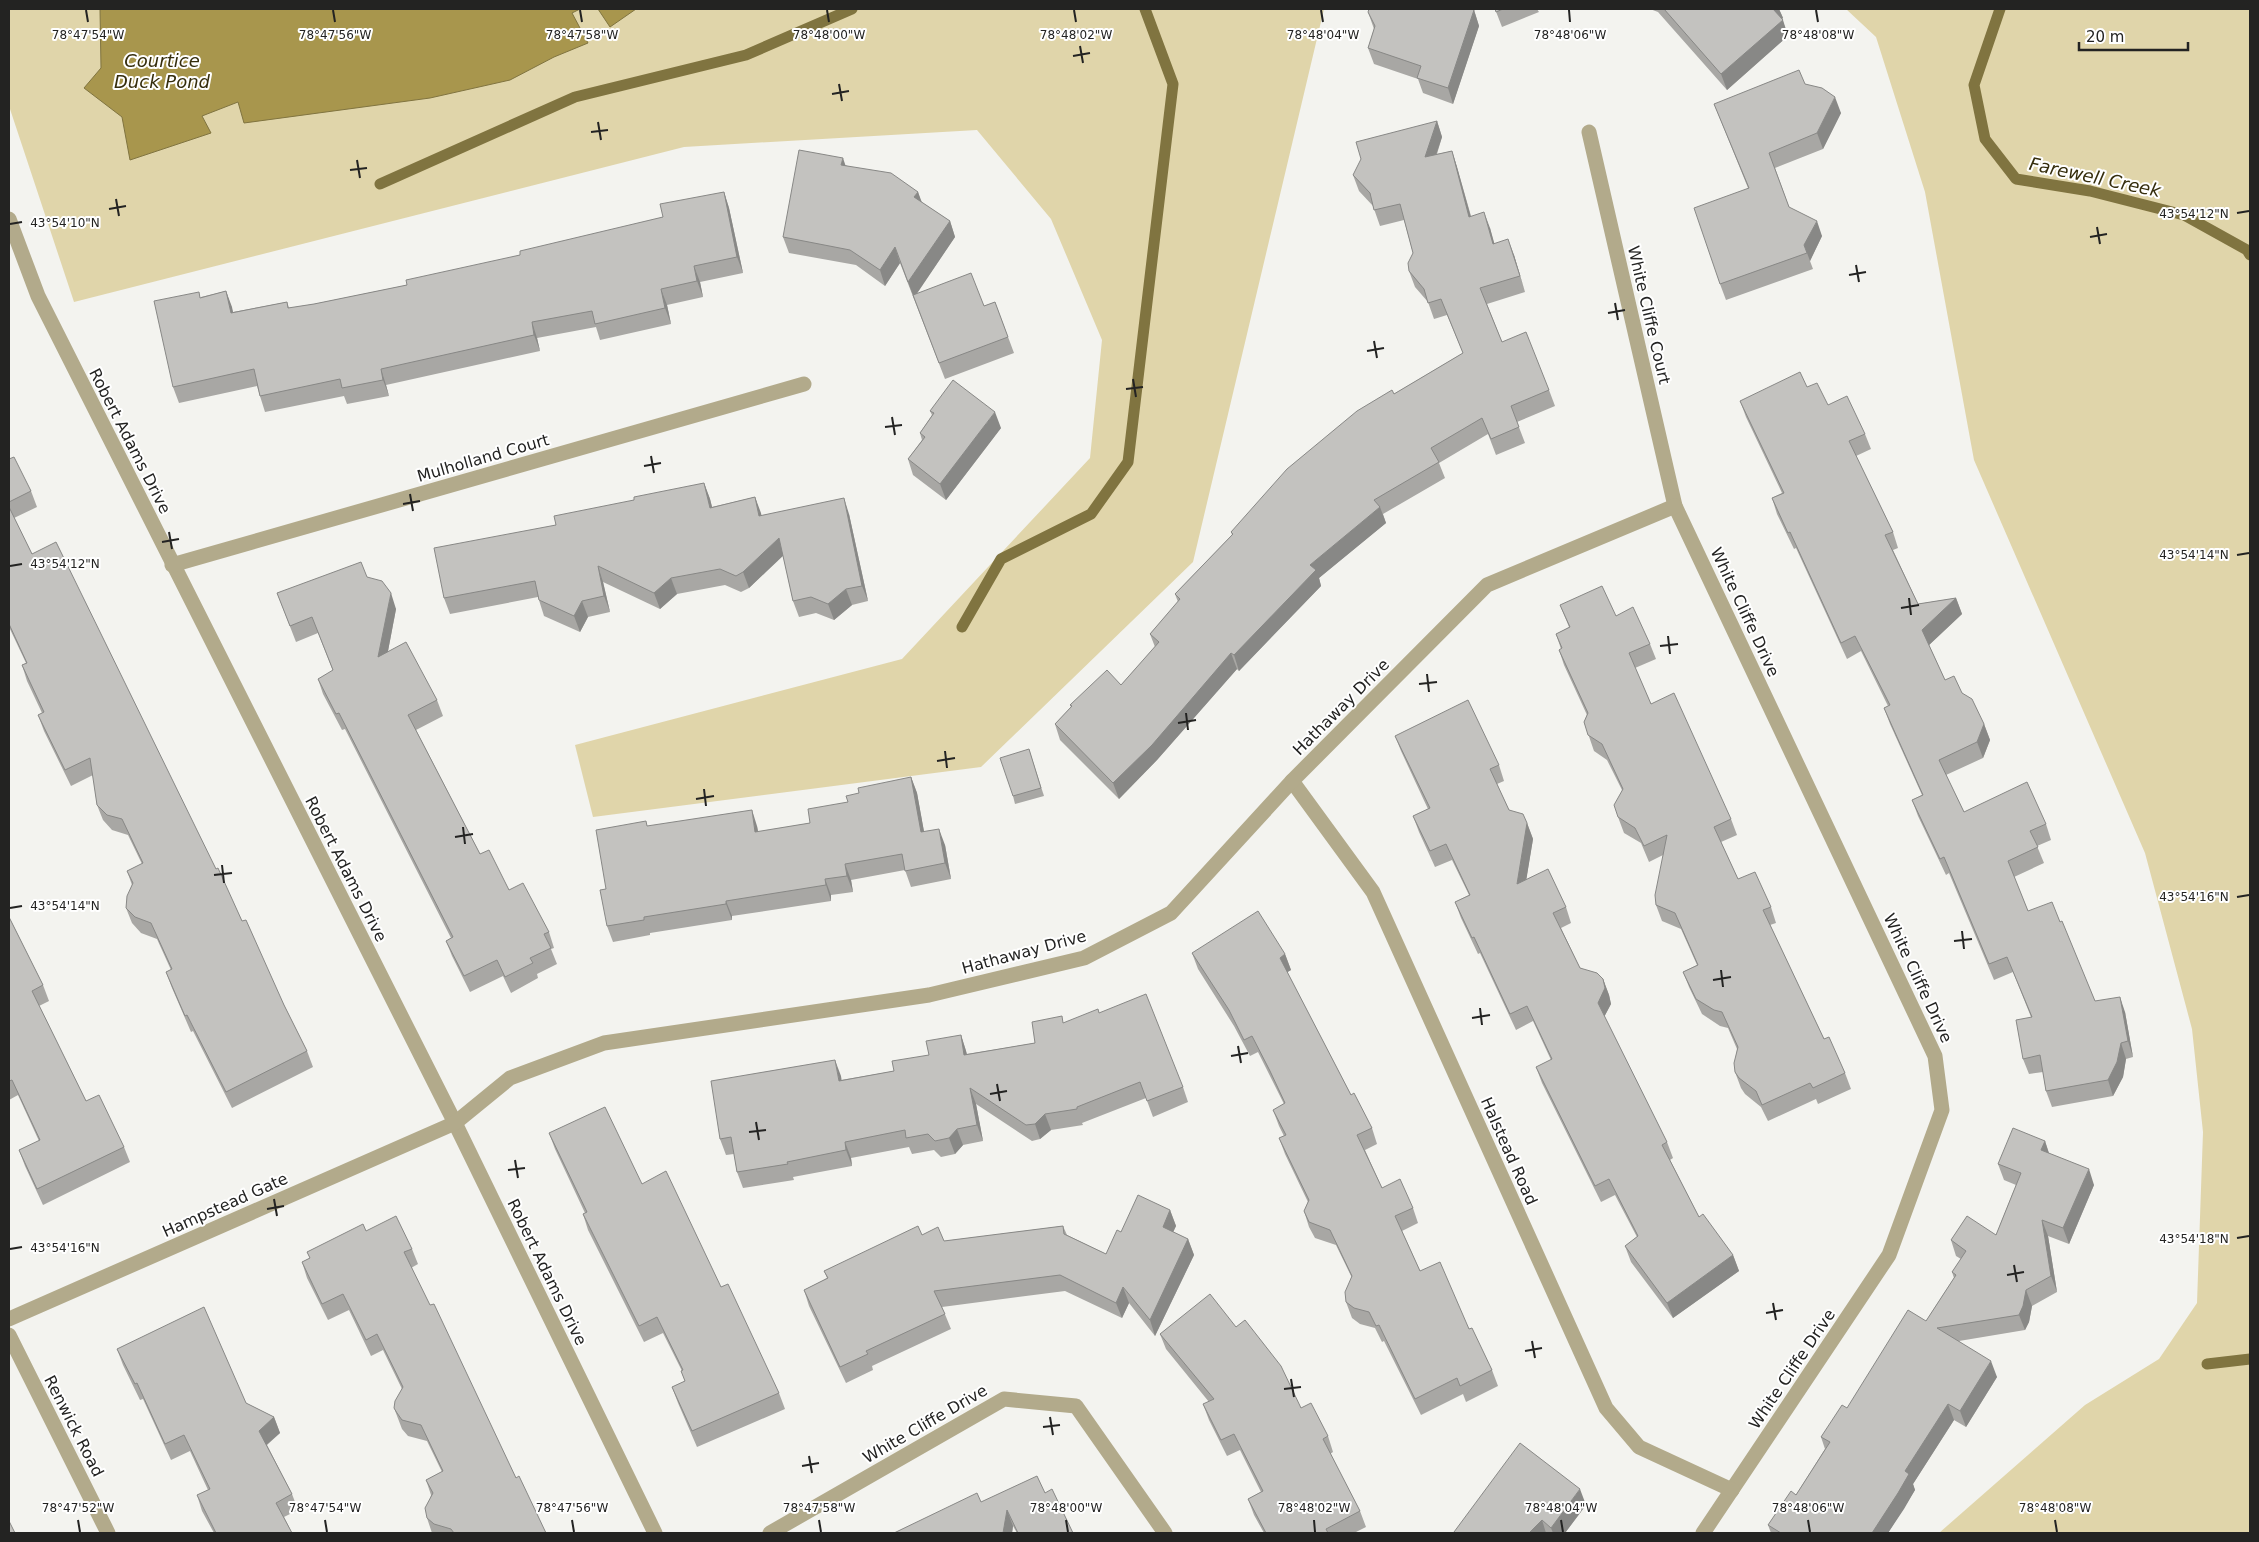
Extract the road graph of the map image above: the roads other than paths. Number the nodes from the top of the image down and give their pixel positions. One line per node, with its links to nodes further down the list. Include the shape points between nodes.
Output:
1 (1589, 132): 4 (street, White Cliffe Court)
2 (9, 219): 5 (street, Robert Adams Drive, via 38,296)
3 (804, 384): 5 (street, Mulholland Court)
4 (1675, 506): 6 (street, Hathaway Drive, via 1487,585); 10 (street, White Cliffe Drive, via 1935,1056 1942,1110 1889,1255)
5 (172, 565): 7 (street, Robert Adams Drive)
6 (1292, 782): 7 (street, Hathaway Drive, via 1171,913 1084,958 929,995 604,1043 510,1078); 10 (street, Halstead Road, via 1373,892 1606,1408 1639,1447)
7 (455, 1123): 8 (street, Hampstead Gate); 12 (street, Robert Adams Drive)
8 (9, 1319)
9 (9, 1335): 11 (street, Renwick Road)
10 (1732, 1490): 15 (street, White Cliffe Drive)
11 (108, 1533)
12 (656, 1533)
13 (770, 1533): 14 (street, White Cliffe Drive, via 1004,1399 1076,1406)
14 (1165, 1533)
15 (1702, 1533)

